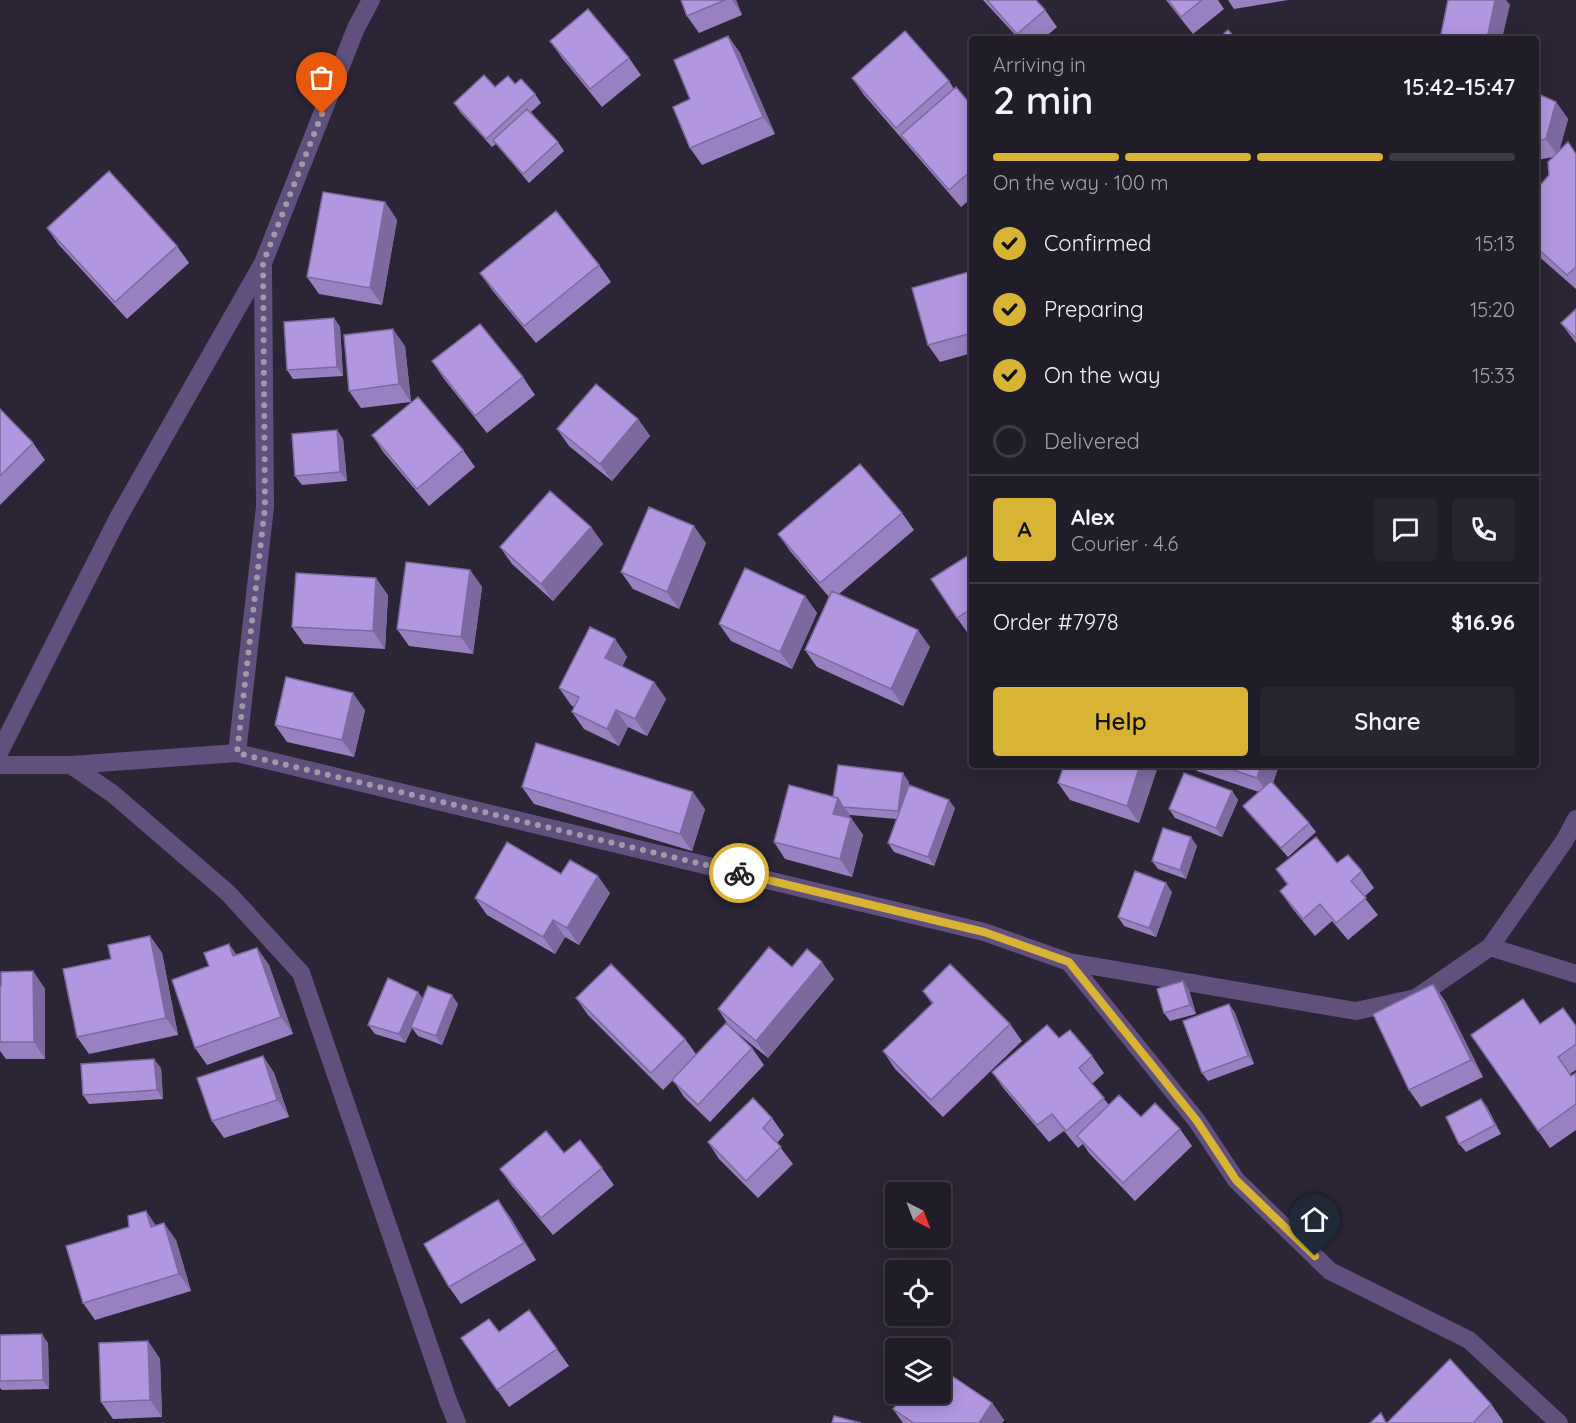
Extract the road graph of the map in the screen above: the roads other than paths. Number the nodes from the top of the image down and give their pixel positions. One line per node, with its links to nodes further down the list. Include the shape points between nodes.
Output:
1 (371, 0): 2 (street, via 356,28)
2 (263, 263): 3 (street, via 118,518); 4 (street, via 265,507)
3 (0, 751)
4 (237, 753): 6 (street); 9 (street, via 984,932)
5 (0, 765): 6 (street)
6 (71, 765): 11 (street, via 113,794 228,892 301,973)
7 (1576, 819): 8 (street)
8 (1490, 947): 9 (street, via 1416,998 1356,1011); 10 (street)
9 (1069, 962): 12 (street, via 1197,1121 1236,1180 1330,1271 1469,1340)
10 (1576, 974)
11 (457, 1423)
12 (1559, 1423)

